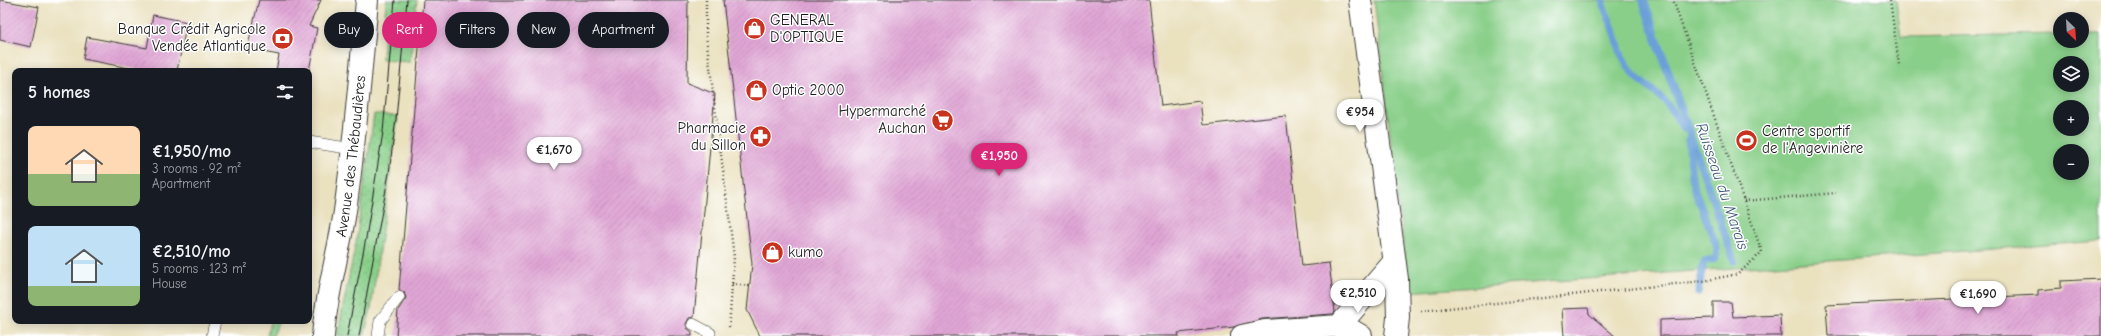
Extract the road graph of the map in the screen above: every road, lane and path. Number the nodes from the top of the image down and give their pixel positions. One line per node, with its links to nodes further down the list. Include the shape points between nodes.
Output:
1 (367, 0): 8 (street, Avenue des Thébaudières)
2 (706, 0): 12 (path, via 706,36 734,257)
3 (1360, 0): 11 (street)
4 (1673, 0): 10 (path)
5 (1890, 0): 6 (path)
6 (1899, 65)
7 (312, 142): 8 (lane)
8 (353, 149): 15 (street, Avenue des Thébaudières, via 343,226)
9 (1836, 193): 10 (path)
10 (1744, 201): 19 (path, via 1762,252 1738,274 1703,281 1426,310)
11 (1394, 262): 18 (street); 19 (street, via 1397,279)
12 (732, 284): 13 (path); 25 (path)
13 (750, 286)
14 (399, 298): 23 (lane, via 380,321)
15 (325, 312): 21 (street, Avenue des Thébaudières); 22 (street, Avenue des Thébaudières)
16 (214, 324): 20 (lane)
17 (693, 324): 24 (lane, via 710,333)
18 (1339, 326): 26 (street, via 1265,331); 27 (street)
19 (1397, 327)
20 (212, 336)
21 (311, 336)
22 (323, 336)
23 (378, 336)
24 (709, 336)
25 (729, 336)
26 (1242, 336)
27 (1361, 336)

